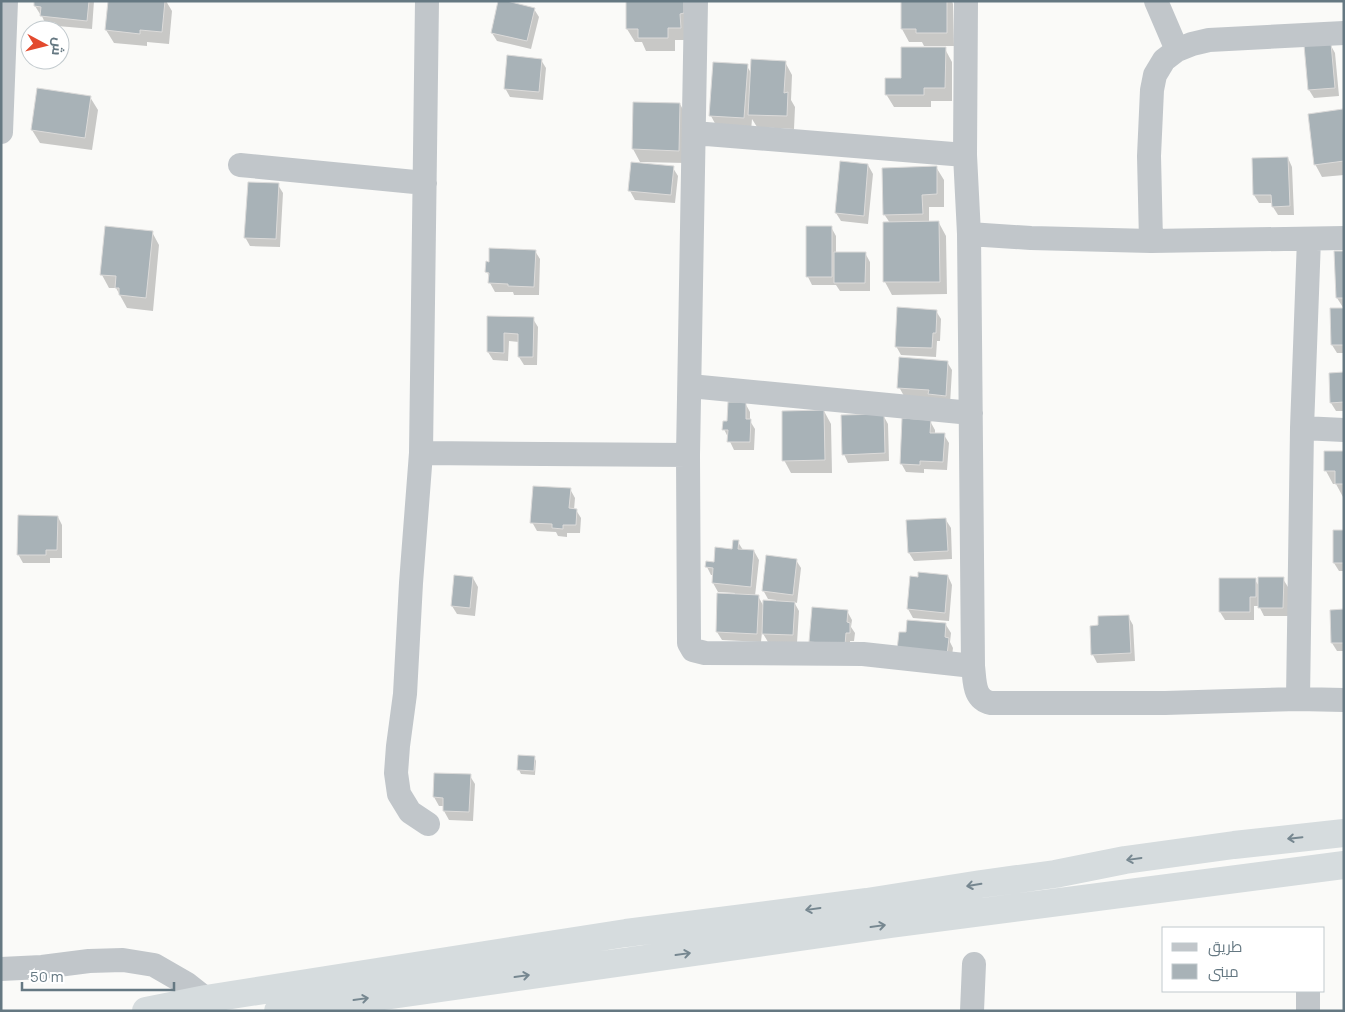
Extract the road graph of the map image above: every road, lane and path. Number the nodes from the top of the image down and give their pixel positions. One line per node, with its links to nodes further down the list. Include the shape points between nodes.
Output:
1 (6, 1): 8 (street)
2 (428, 1): 12 (street)
3 (696, 1): 9 (street)
4 (966, 1): 10 (street)
5 (1156, 1): 7 (street)
6 (1344, 33): 7 (street, via 1209,40)
7 (1177, 50): 16 (street, via 1164,60 1155,75 1152,90 1149,156)
8 (1, 132)
9 (694, 133): 10 (street); 17 (street)
10 (965, 155): 13 (street)
11 (240, 165): 12 (street)
12 (425, 183): 21 (street)
13 (968, 234): 16 (street); 18 (street)
14 (1344, 238): 15 (street)
15 (1309, 239): 16 (street); 19 (street)
16 (1151, 241)
17 (690, 386): 18 (street); 22 (street)
18 (971, 413): 23 (street)
19 (1302, 428): 20 (street); 24 (street)
20 (1344, 430)
21 (421, 452): 22 (street); 26 (street, via 405,694 396,773 399,794 410,812)
22 (688, 455): 23 (street, via 690,643 693,650 705,653 863,654)
23 (974, 666): 24 (street, via 978,695 991,703)
24 (1298, 699): 25 (street)
25 (1344, 700)
26 (428, 824)
27 (1344, 833): 32 (highway, one-way to 32, via 1125,860 1055,874 626,934)
28 (1344, 865): 34 (highway, one-way to 28, via 891,924)
29 (974, 964): 35 (street)
30 (1, 969): 32 (street, via 123,960 154,965)
31 (1308, 992): 36 (street)
32 (206, 999): 33 (highway)
33 (146, 1011)
34 (278, 1011)
35 (972, 1011)
36 (1308, 1011)

